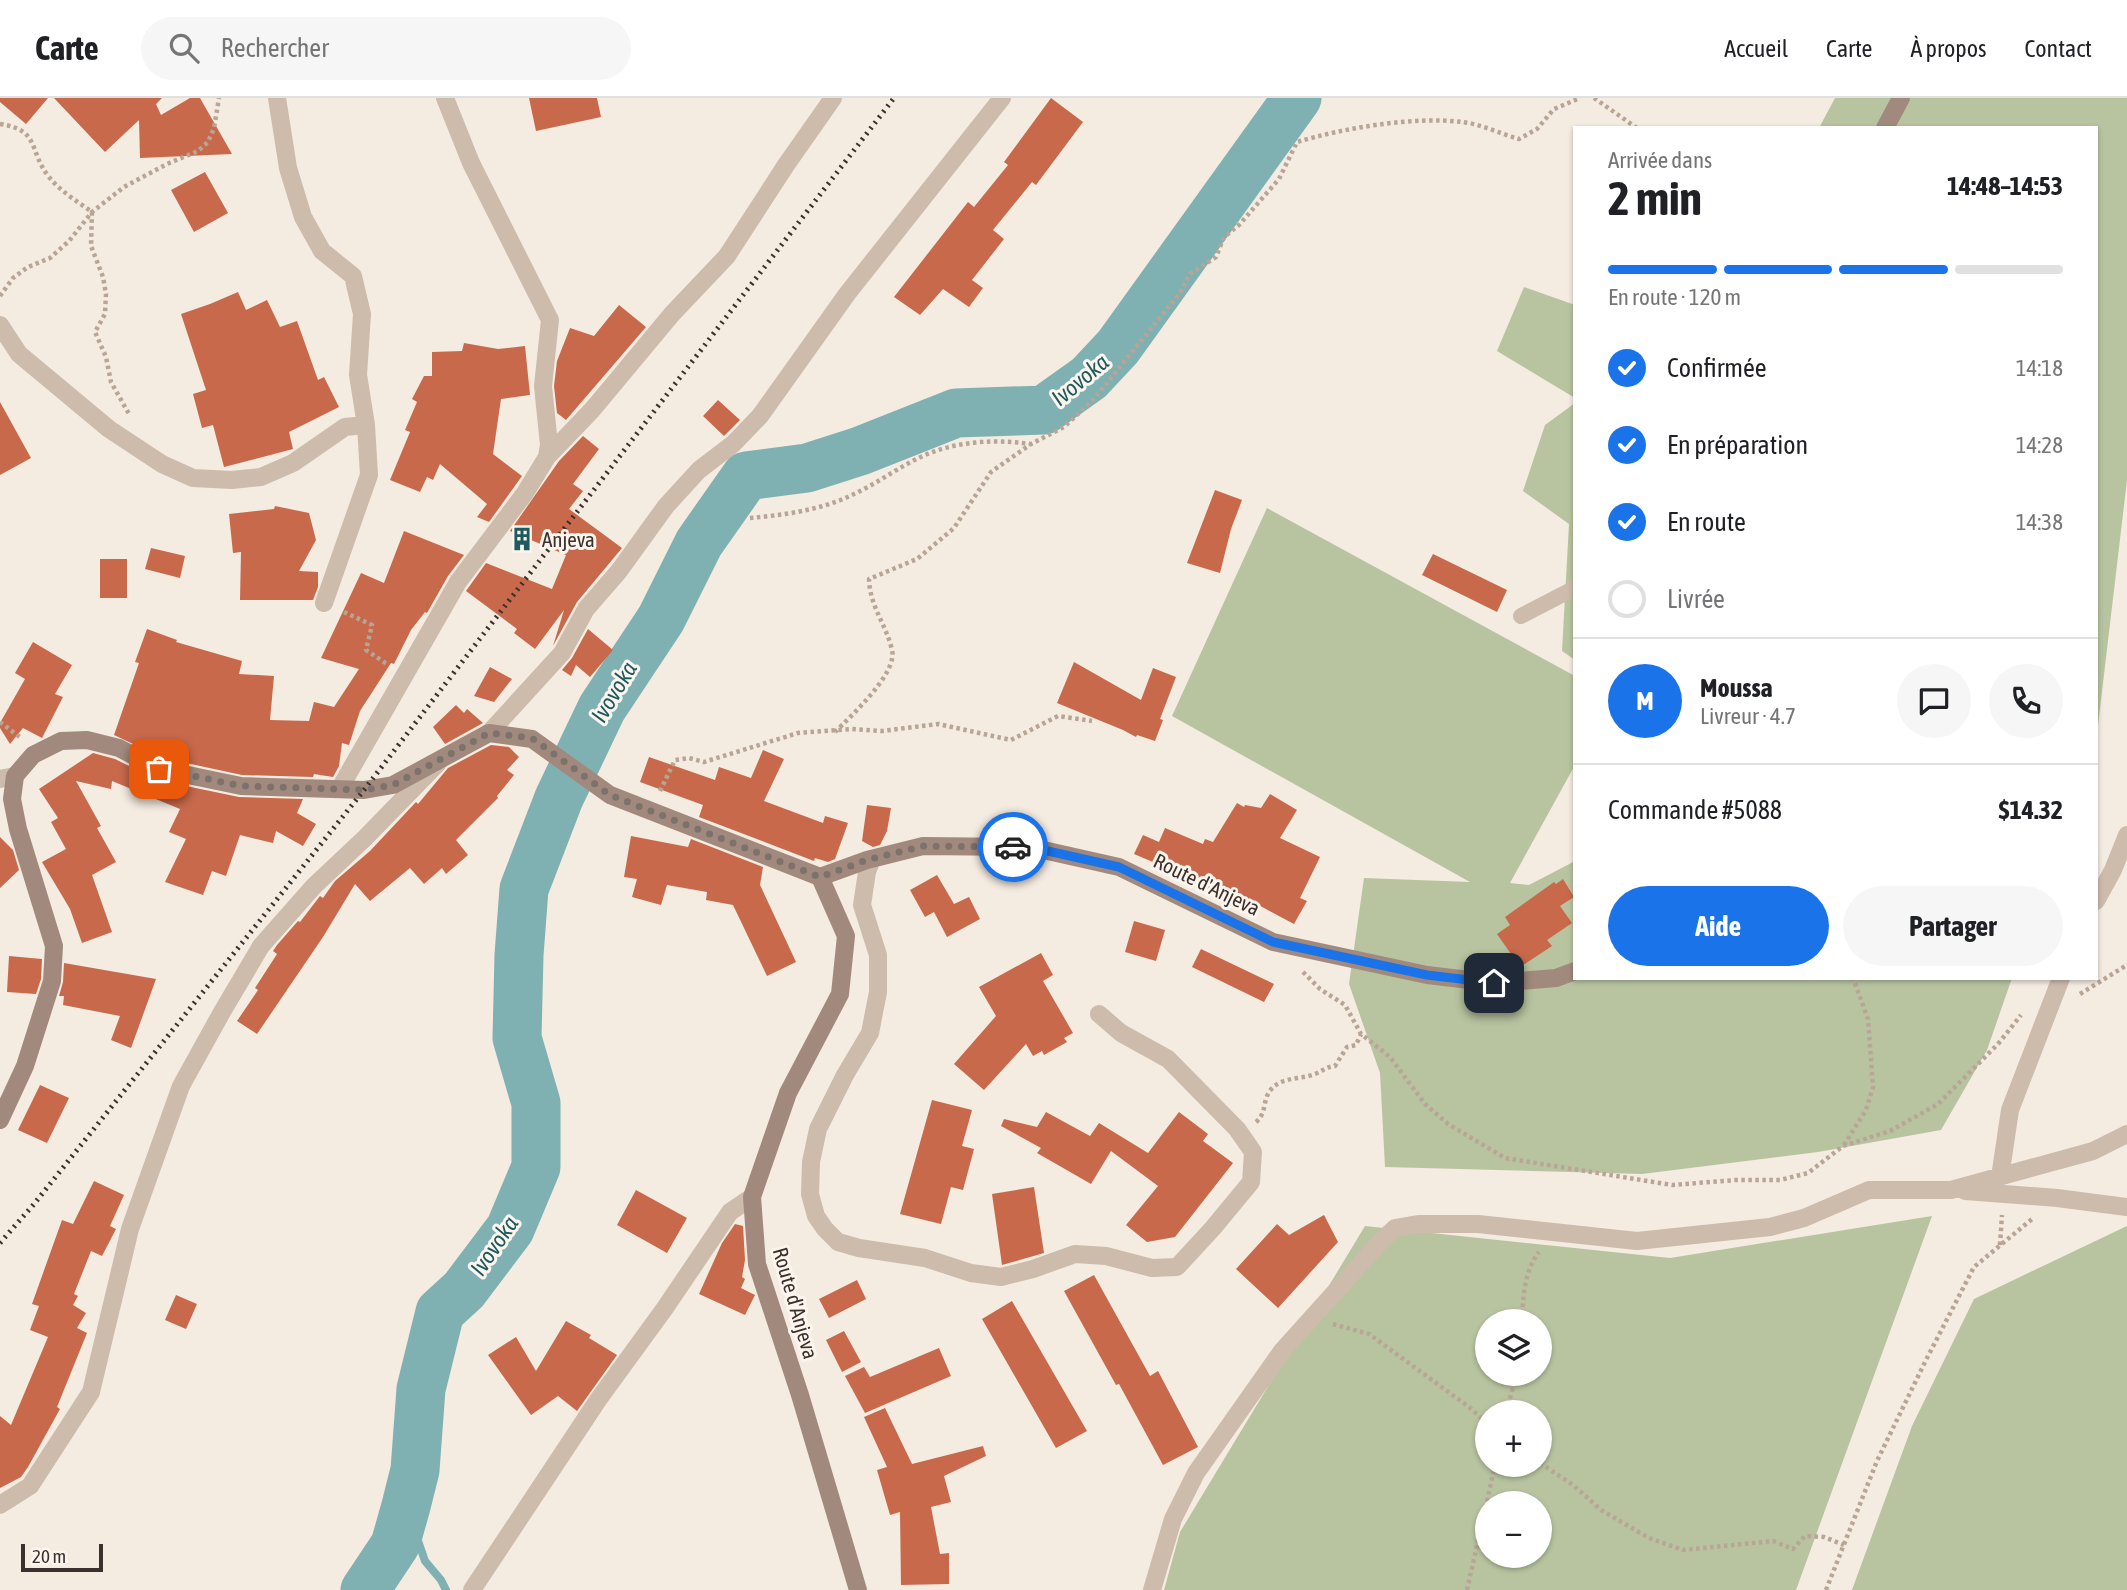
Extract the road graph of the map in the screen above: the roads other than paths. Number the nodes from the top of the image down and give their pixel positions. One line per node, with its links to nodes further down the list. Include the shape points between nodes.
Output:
1 (276, 98): 8 (street, via 288,168 303,217 322,251 353,276 362,314 358,375)
2 (445, 98): 9 (street, via 471,163 550,320 543,386)
3 (833, 98): 9 (street, via 726,256)
4 (1002, 98): 13 (street, via 847,294 760,416 666,506 586,609 562,653)
5 (1901, 98): 6 (street)
6 (1886, 126)
7 (0, 325): 8 (street, via 19,354 109,429 192,478 261,477 293,463 345,427)
8 (366, 425): 11 (street, via 369,475)
9 (547, 457): 16 (street, via 458,582)
10 (1573, 589): 12 (lane)
11 (324, 603)
12 (1521, 616)
13 (489, 733): 14 (street); 19 (street, via 532,738 610,795)
14 (441, 761): 16 (street, via 393,785); 30 (street, via 261,946 181,1086 130,1229 91,1392 30,1486)
15 (7, 777): 16 (street, via 33,755 61,741 87,740 119,748 159,769 242,786); 24 (street, via 54,946 52,981 25,1066)
16 (341, 788)
17 (2127, 835): 20 (street)
18 (872, 859): 19 (street, Route d'Anjeva); 21 (street, Route d'Anjeva, via 923,846 1030,847 1119,867 1273,942 1427,975 1494,983 1556,978); 23 (street, via 862,905 878,955 870,1033 818,1129 811,1162 810,1194 816,1216 838,1242 1001,1277 1075,1254 1106,1256 1152,1268 1177,1267 1251,1182 1253,1152 1237,1129 1168,1059 1121,1033)
19 (820, 877): 28 (street, Route d'Anjeva, via 846,936 840,993 788,1093)
20 (2098, 897)
21 (1573, 972)
22 (2061, 980): 26 (street, via 2010,1110)
23 (1099, 1014)
24 (0, 1120)
25 (2127, 1134): 26 (street, via 2093,1151)
26 (2000, 1177): 27 (street)
27 (1951, 1190): 29 (street); 33 (street, via 1869,1190 1770,1227 1637,1241 1478,1224 1395,1228 1282,1351 1196,1473 1173,1519)
28 (752, 1197): 31 (street, via 730,1212); 32 (street, Route d'Anjeva, via 757,1264)
29 (2127, 1207)
30 (0, 1505)
31 (472, 1590)
32 (858, 1590)
33 (1152, 1590)

